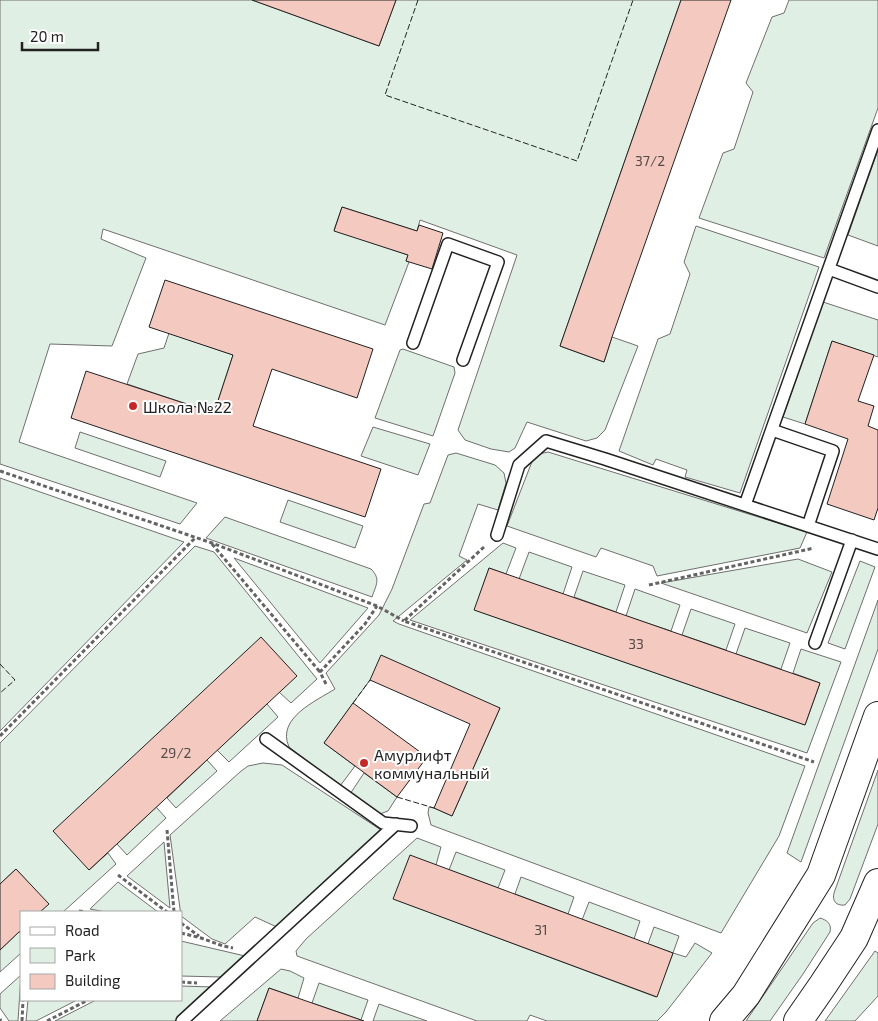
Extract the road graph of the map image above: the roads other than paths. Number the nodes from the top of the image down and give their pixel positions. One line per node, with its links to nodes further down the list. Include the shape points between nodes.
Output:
1 (878, 130): 2 (lane)
2 (829, 268): 3 (lane); 6 (lane)
3 (878, 287)
4 (413, 343): 5 (lane, via 448,244 498,262)
5 (463, 360)
6 (772, 430): 7 (lane); 8 (lane, via 833,451)
7 (745, 505): 8 (lane); 9 (lane, via 546,441 519,464)
8 (808, 526): 10 (lane)
9 (497, 535)
10 (852, 540): 11 (lane); 12 (lane)
11 (878, 549)
12 (815, 643)
13 (878, 716): 19 (main road, via 821,876 746,995)
14 (266, 740): 15 (lane, via 383,823)
15 (396, 824): 16 (lane); 18 (lane)
16 (411, 826)
17 (878, 884): 20 (main road, via 854,938)
18 (182, 1021)
19 (724, 1021)
20 (798, 1021)

